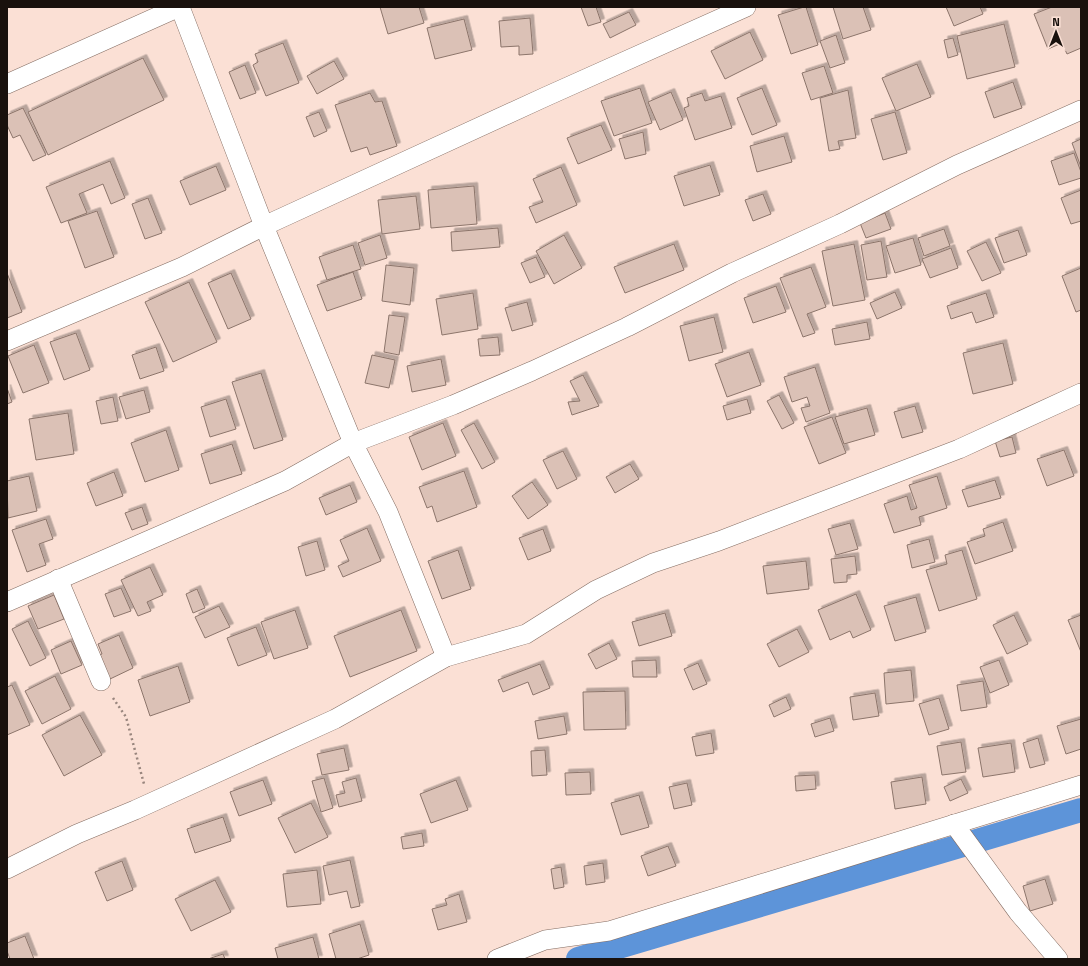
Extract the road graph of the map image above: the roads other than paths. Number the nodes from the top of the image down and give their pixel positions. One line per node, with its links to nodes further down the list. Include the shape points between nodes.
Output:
1 (179, 7): 3 (street); 5 (street)
2 (746, 7): 5 (street)
3 (7, 84)
4 (1081, 110): 8 (street, via 957,165 840,224 732,273 627,327 532,371 453,405)
5 (264, 226): 6 (street, via 182,266); 8 (street)
6 (7, 341)
7 (1081, 393): 11 (street, via 959,449 719,541 654,563 596,590 526,634)
8 (353, 443): 9 (street, via 284,480); 11 (street, via 388,512)
9 (58, 579): 10 (street); 12 (street)
10 (7, 602)
11 (446, 657): 15 (street, via 335,719 77,834)
12 (101, 681)
13 (1081, 785): 14 (street)
14 (954, 824): 16 (street, via 609,931 545,940); 17 (street, via 1018,912)
15 (7, 869)
16 (496, 959)
17 (1058, 959)

